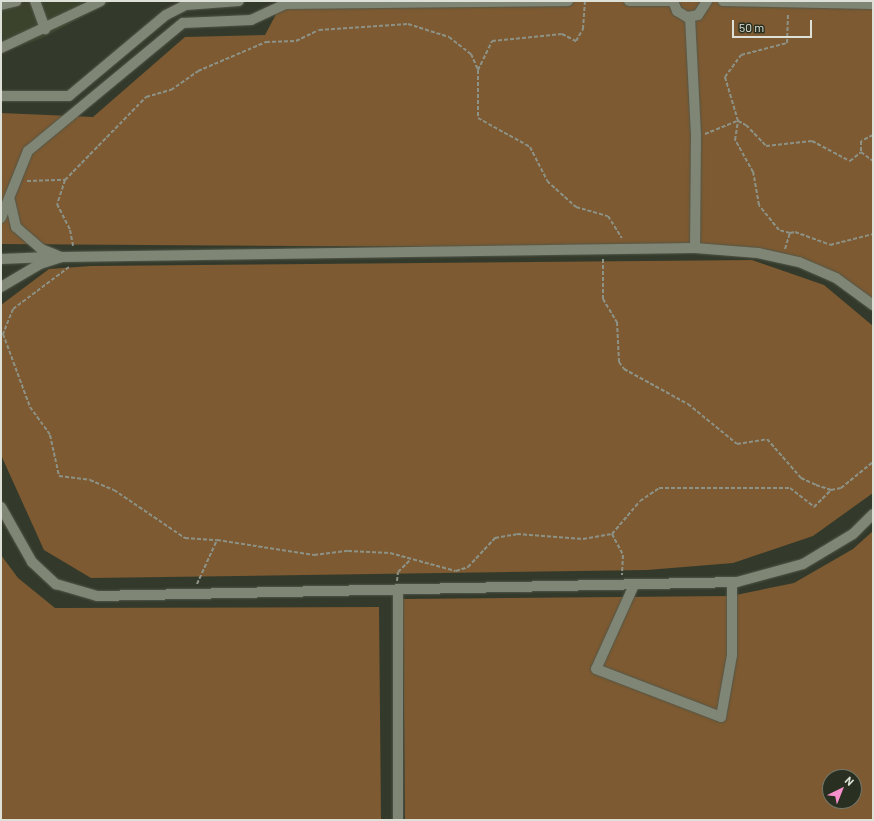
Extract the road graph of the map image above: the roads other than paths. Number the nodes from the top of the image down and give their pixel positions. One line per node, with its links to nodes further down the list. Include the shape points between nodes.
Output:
1 (17, 1): 12 (street)
2 (35, 1): 14 (street)
3 (101, 1): 14 (street)
4 (239, 1): 16 (street, via 186,5 166,16 69,96)
5 (568, 1): 17 (street, via 285,4 251,20 183,23 28,150)
6 (629, 1): 7 (street)
7 (672, 1): 13 (street, via 677,11)
8 (707, 1): 13 (street, via 703,11)
9 (723, 1): 10 (street)
10 (788, 1): 11 (street)
11 (873, 4)
12 (1, 6)
13 (690, 17): 19 (street, via 696,135)
14 (45, 29): 15 (street)
15 (1, 48)
16 (1, 96)
17 (10, 195): 18 (street); 20 (street, via 10,215 16,227 41,249)
18 (1, 218)
19 (695, 248): 20 (street); 23 (street, via 783,258 836,278)
20 (61, 257): 21 (street); 22 (street, via 40,264)
21 (1, 259)
22 (1, 287)
23 (873, 306)
24 (1, 507): 28 (street, via 32,562 56,584 98,596)
25 (873, 514): 26 (street, via 853,534 803,564)
26 (732, 582): 27 (street); 27 (street, via 732,655 720,717 596,669)
27 (634, 585): 28 (street)
28 (398, 590): 29 (street)
29 (398, 820)

